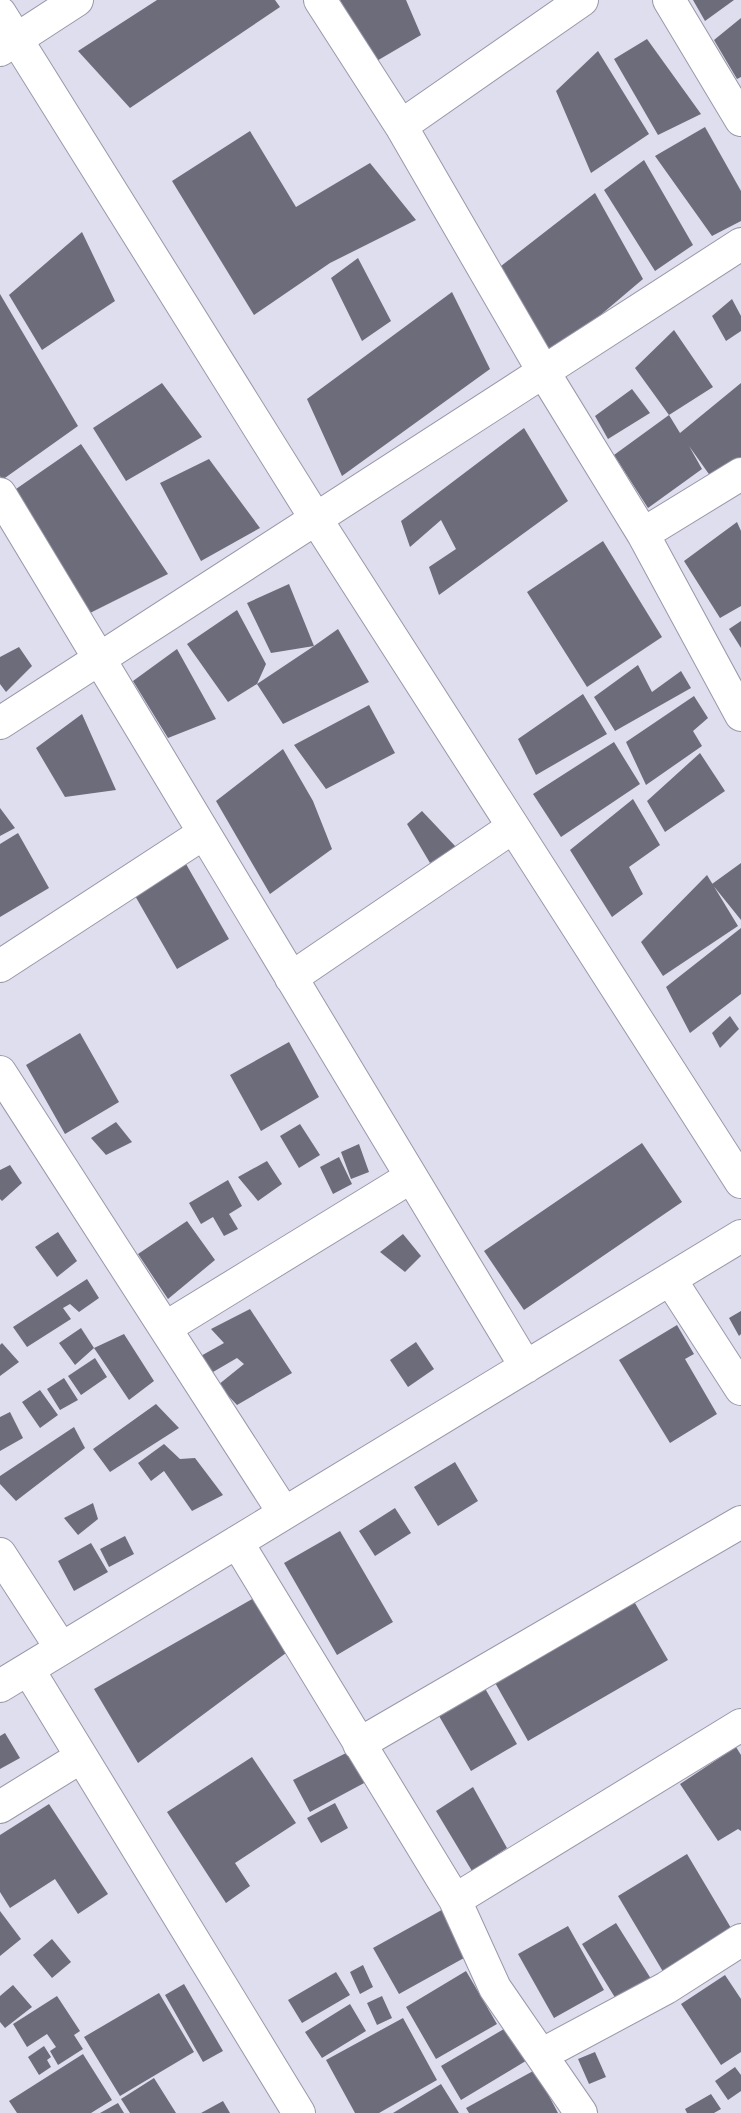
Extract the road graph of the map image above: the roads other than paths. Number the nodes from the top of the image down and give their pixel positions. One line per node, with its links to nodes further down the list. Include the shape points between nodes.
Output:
1 (77, 0): 6 (street)
2 (320, 0): 8 (street)
3 (582, 0): 8 (street)
4 (669, 0): 7 (street)
5 (0, 13): 6 (street)
6 (8, 45): 13 (street)
7 (741, 120)
8 (401, 126): 10 (street)
9 (741, 244): 10 (street)
10 (543, 371): 13 (street); 14 (street)
11 (741, 474): 14 (street)
12 (0, 494): 15 (street)
13 (316, 519): 15 (street); 18 (street)
14 (644, 534): 16 (street)
15 (99, 659): 17 (street); 19 (street)
16 (741, 715)
17 (0, 723)
18 (513, 827): 21 (street); 24 (street)
19 (204, 833): 20 (street); 21 (street)
20 (0, 966)
21 (291, 978): 23 (street)
22 (0, 1072): 27 (street)
23 (411, 1177): 27 (street); 28 (street)
24 (741, 1182)
25 (741, 1236): 26 (street)
26 (670, 1279): 28 (street); 29 (street)
27 (165, 1328): 30 (street)
28 (526, 1367): 30 (street)
29 (741, 1389)
30 (284, 1514): 32 (street)
31 (741, 1522): 38 (street)
32 (237, 1542): 34 (street); 38 (street)
33 (0, 1554): 34 (street)
34 (61, 1648): 35 (street)
35 (28, 1669): 36 (street); 39 (street)
36 (0, 1686)
37 (741, 1725): 41 (street)
38 (359, 1744): 41 (street)
39 (81, 1756): 40 (street); 44 (street)
40 (0, 1807)
41 (455, 1900): 43 (street, via 495,1988)
42 (741, 1940): 43 (street, via 666,1988)
43 (542, 2055): 45 (street)
44 (289, 2110)
45 (581, 2113)

